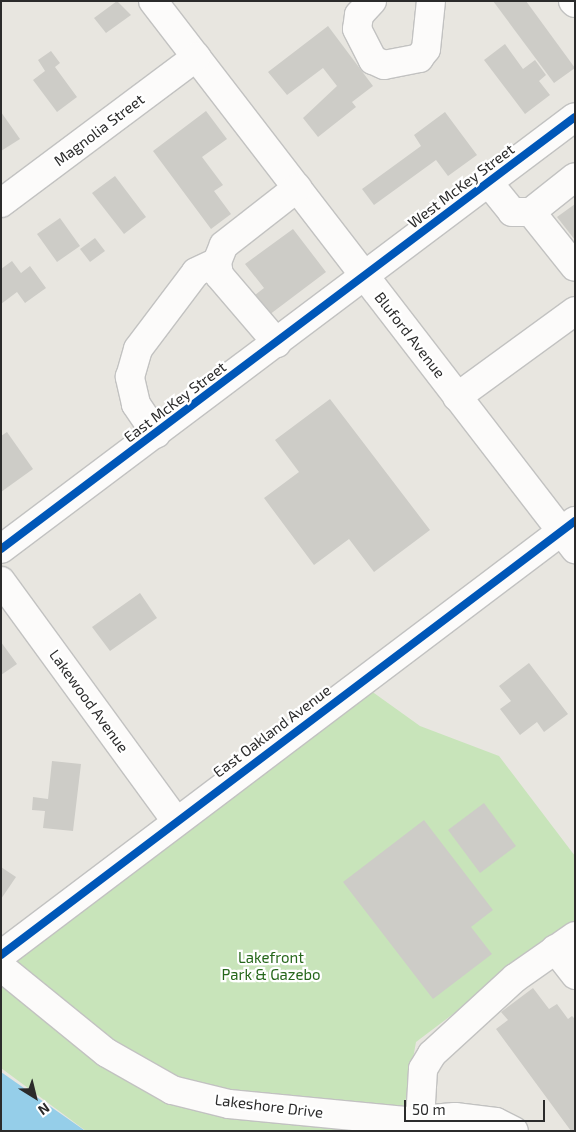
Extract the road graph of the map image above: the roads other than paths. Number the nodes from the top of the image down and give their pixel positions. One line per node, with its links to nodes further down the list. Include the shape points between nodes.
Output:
1 (154, 1): 4 (street, Bluford Avenue)
2 (372, 1): 3 (street, via 358,15 357,29 373,60 384,65 418,58 426,49)
3 (431, 1)
4 (196, 57): 8 (street, Bluford Avenue); 9 (street, Magnolia Street)
5 (574, 120): 7 (street, West McKey Street)
6 (575, 178): 10 (street)
7 (488, 182): 10 (street, via 512,212); 13 (street, West McKey Street)
8 (297, 188): 11 (street, via 224,245); 13 (street, Bluford Avenue)
9 (1, 203)
10 (531, 212): 12 (street)
11 (217, 262): 15 (street, via 219,275); 17 (street, via 196,272 138,349 130,377 136,404)
12 (575, 267)
13 (365, 276): 15 (street, East McKey Street); 16 (street, Bluford Avenue)
14 (575, 311): 16 (street)
15 (277, 343): 17 (street, East McKey Street)
16 (457, 397): 18 (street, Bluford Avenue)
17 (156, 434): 19 (street, East McKey Street)
18 (570, 534): 21 (street, East Oakland Avenue)
19 (1, 549)
20 (1, 581): 21 (street, Lakewood Avenue)
21 (176, 821): 23 (street, East Oakland Avenue)
22 (565, 942): 25 (street); 26 (street, via 515,978 432,1054 423,1069)
23 (1, 954)
24 (1, 967): 26 (street, Lakeshore Drive, via 107,1052 172,1090 229,1104)
25 (575, 975)
26 (420, 1120): 27 (street, Lakeshore Drive, via 455,1117 496,1122)
27 (514, 1131)

